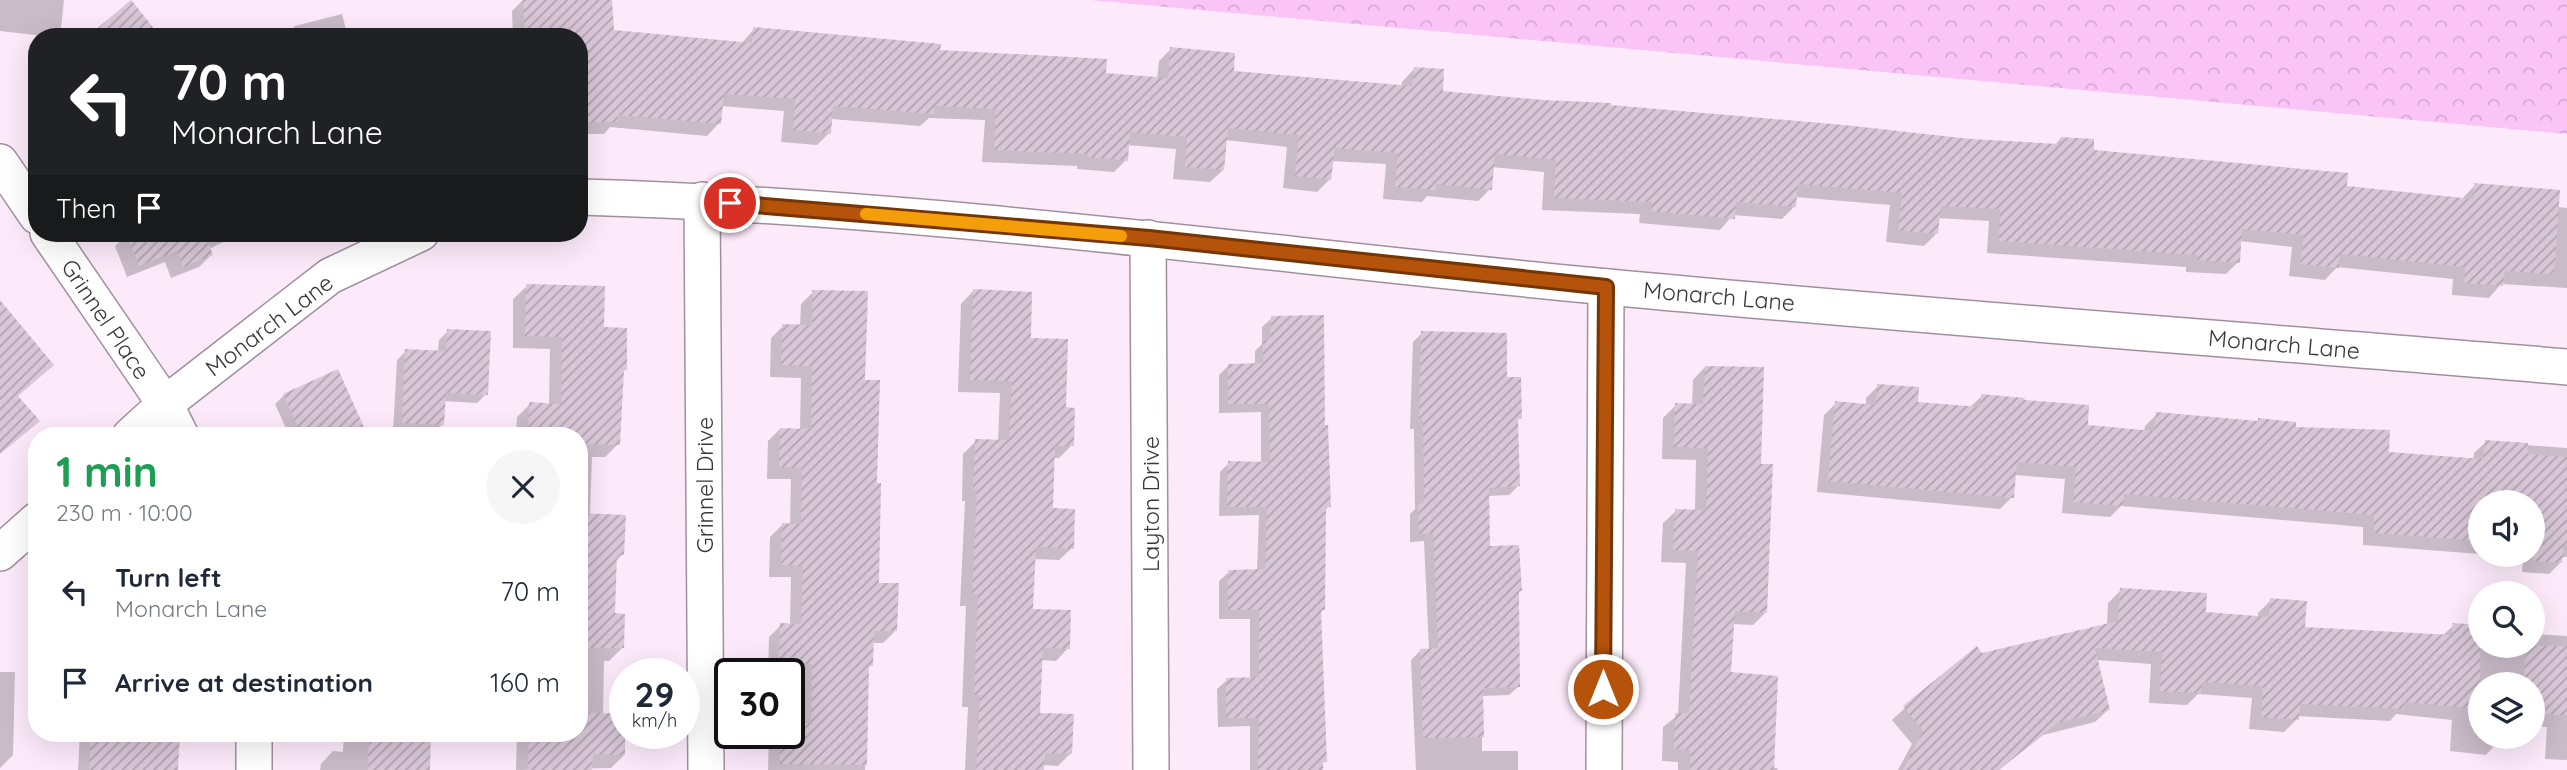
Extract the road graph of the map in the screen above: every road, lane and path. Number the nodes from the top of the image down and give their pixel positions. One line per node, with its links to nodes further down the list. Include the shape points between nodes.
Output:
1 (0, 162): 4 (street)
2 (588, 197): 3 (street, Monarch Lane)
3 (702, 201): 5 (street, Monarch Lane); 17 (street, Grinnel Drive)
4 (28, 203)
5 (1149, 238): 8 (street, Monarch Lane); 18 (street, Layton Drive)
6 (54, 242): 10 (street, Grinnel Place)
7 (402, 242): 10 (street, Monarch Lane, via 330,276)
8 (1606, 287): 9 (street, Monarch Lane); 19 (street)
9 (2567, 367)
10 (164, 404): 11 (street, Monarch Lane); 12 (street)
11 (140, 427)
12 (176, 427)
13 (28, 528): 14 (street)
14 (0, 553)
15 (254, 742): 16 (street)
16 (254, 770)
17 (706, 770)
18 (1151, 770)
19 (1604, 770)

